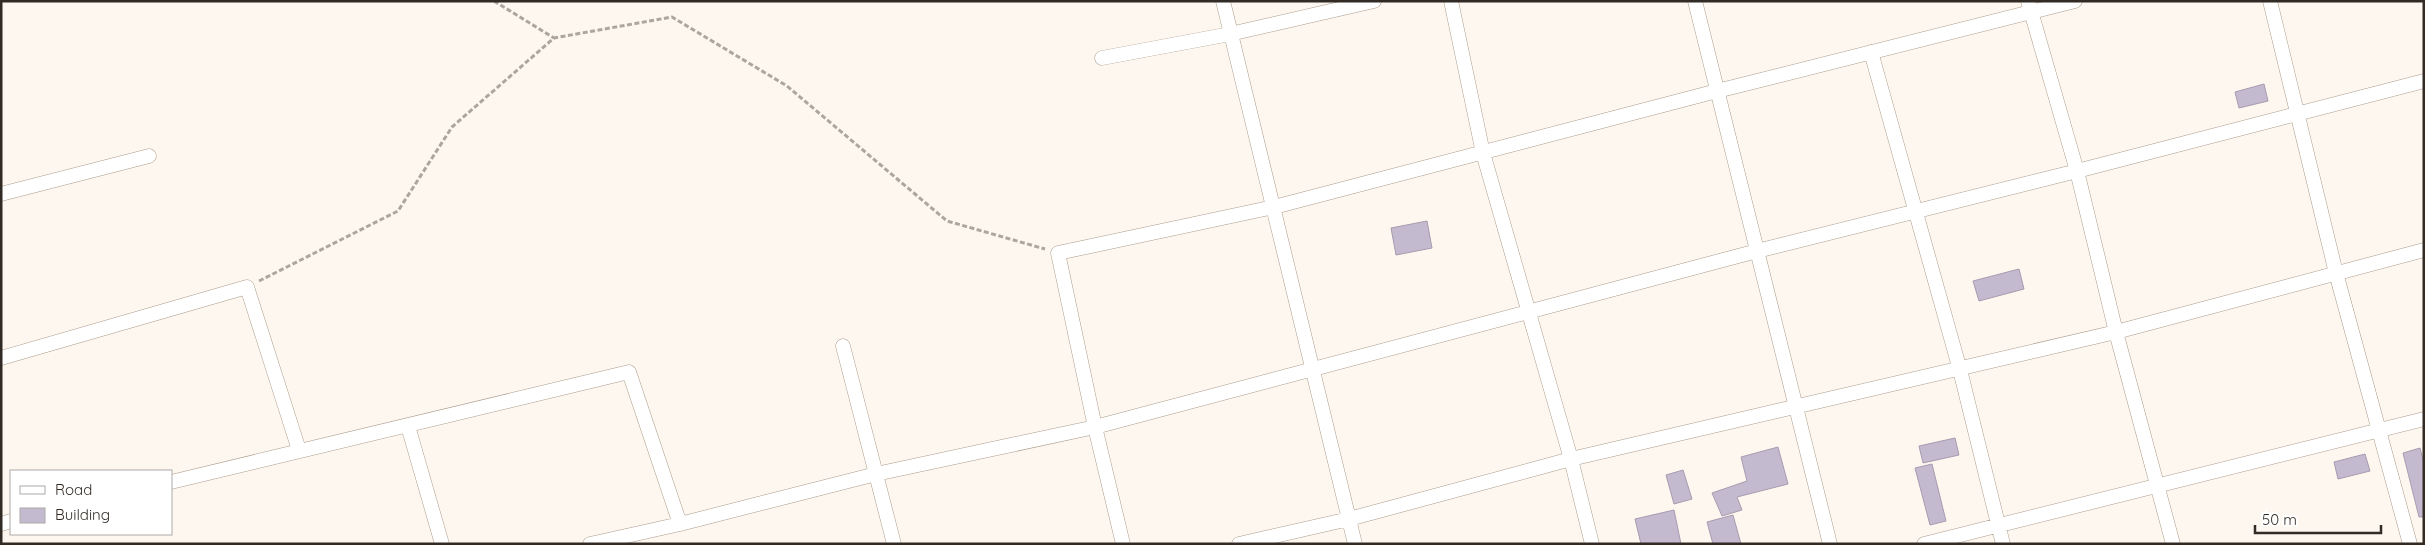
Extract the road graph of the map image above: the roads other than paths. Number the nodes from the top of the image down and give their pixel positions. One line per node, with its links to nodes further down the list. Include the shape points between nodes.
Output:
1 (1223, 1): 8 (street)
2 (1374, 1): 8 (street)
3 (1451, 1): 14 (street)
4 (1695, 1): 12 (street)
5 (2075, 1): 7 (street)
6 (2270, 1): 13 (street)
7 (2030, 7): 9 (street); 16 (street)
8 (1230, 34): 10 (street); 18 (street)
9 (1871, 52): 12 (street); 19 (street)
10 (1102, 58)
11 (2424, 81): 13 (street)
12 (1717, 91): 14 (street); 21 (street)
13 (2298, 113): 16 (street); 22 (street)
14 (1483, 153): 18 (street); 23 (street)
15 (149, 156): 17 (street)
16 (2077, 172): 19 (street); 24 (street)
17 (1, 194)
18 (1274, 207): 27 (street); 32 (street, via 1058,253)
19 (1916, 213): 21 (street); 28 (street)
20 (2424, 250): 22 (street)
21 (1757, 251): 23 (street); 29 (street)
22 (2336, 273): 24 (street); 33 (street)
23 (1530, 311): 27 (street); 35 (street)
24 (2116, 332): 28 (street); 38 (street)
25 (843, 346): 36 (street)
26 (1, 358): 34 (street, via 248,287)
27 (1312, 370): 32 (street); 39 (street)
28 (1960, 370): 29 (street); 41 (street)
29 (1795, 408): 35 (street); 49 (street)
30 (2424, 419): 33 (street)
31 (408, 426): 34 (street); 40 (street, via 629,372); 42 (street)
32 (1095, 427): 36 (street); 45 (street)
33 (2379, 430): 38 (street); 53 (street)
34 (299, 450): 37 (street)
35 (1571, 459): 39 (street); 48 (street)
36 (876, 474): 40 (street); 44 (street)
37 (172, 482)
38 (2157, 484): 41 (street); 52 (street)
39 (1349, 519): 46 (street); 47 (street)
40 (680, 524): 43 (street)
41 (1998, 525): 50 (street); 51 (street)
42 (442, 544)
43 (590, 544)
44 (894, 544)
45 (1123, 544)
46 (1239, 544)
47 (1356, 544)
48 (1592, 544)
49 (1830, 544)
50 (1924, 544)
51 (2003, 544)
52 (2173, 544)
53 (2410, 544)

